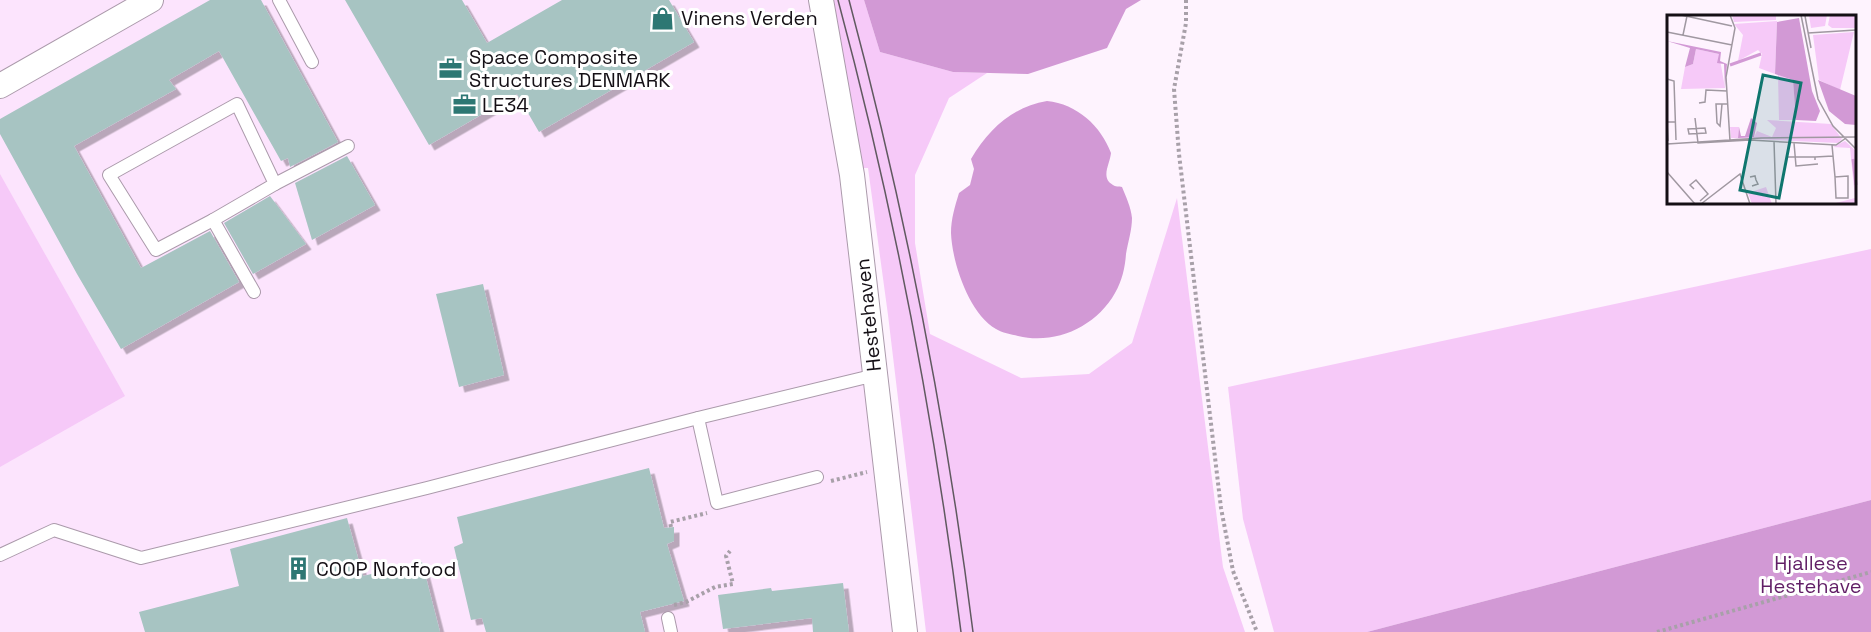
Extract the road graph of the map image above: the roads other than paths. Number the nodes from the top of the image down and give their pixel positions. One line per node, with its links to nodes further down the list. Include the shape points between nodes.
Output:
1 (151, 0): 5 (street)
2 (279, 0): 4 (lane)
3 (821, 0): 10 (street, Hestehaven, via 852,175)
4 (312, 62)
5 (0, 86)
6 (348, 146): 7 (lane)
7 (275, 184): 8 (lane); 8 (lane, via 237,104 109,175 156,250)
8 (213, 220): 9 (lane)
9 (254, 292)
10 (875, 377): 11 (lane); 16 (street, Hestehaven)
11 (698, 418): 12 (lane, via 717,503); 13 (lane, via 141,558 54,530)
12 (817, 477)
13 (0, 555)
14 (668, 618): 15 (lane)
15 (671, 632)
16 (905, 632)

